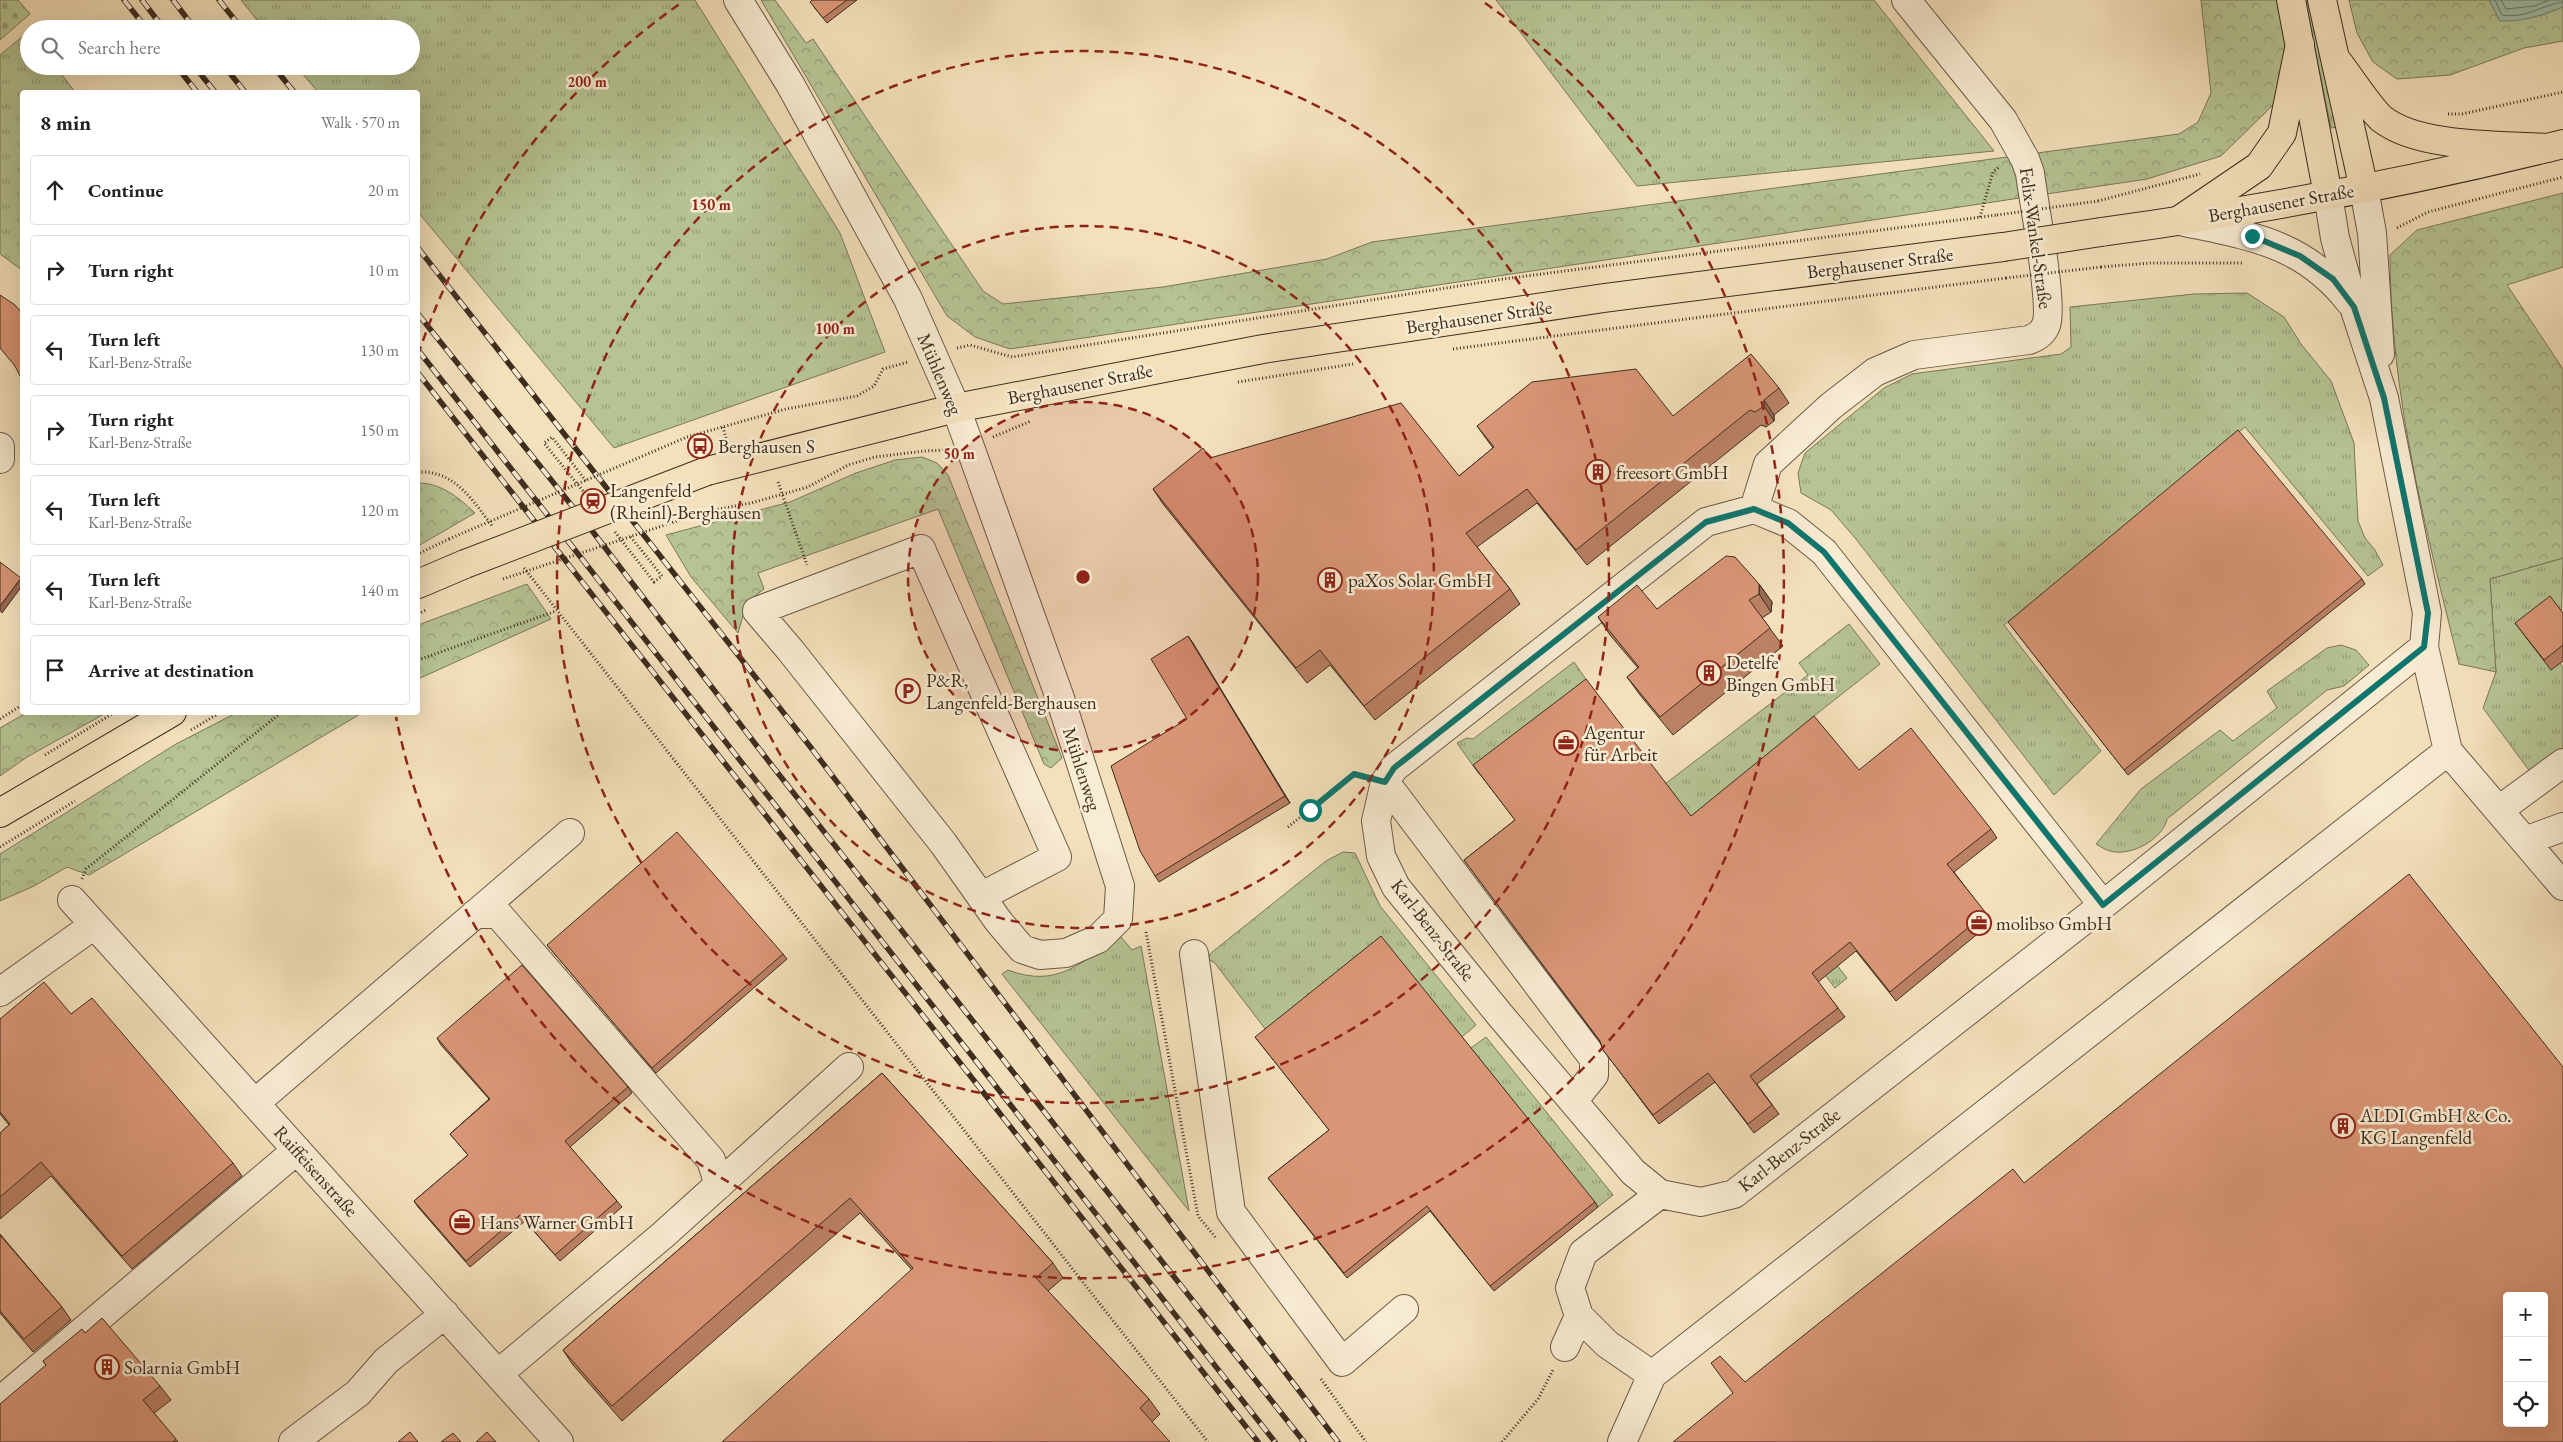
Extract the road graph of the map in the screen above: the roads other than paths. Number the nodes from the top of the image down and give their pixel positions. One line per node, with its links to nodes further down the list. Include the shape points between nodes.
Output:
1 (738, 0): 13 (street, Mühlenweg, via 790,84 908,299)
2 (2291, 0): 5 (main road)
3 (2322, 0): 6 (main road)
4 (1911, 2): 16 (street, Felix-Wankel-Straße, via 2002,120 2025,159 2030,173 2048,300 2047,324 2042,332 2029,340 1914,355 1875,372 1831,406 1768,464)
5 (2300, 44): 9 (main road); 10 (main road, via 2282,133 2259,166)
6 (2335, 58): 7 (main road, via 2381,118 2426,139); 8 (main road)
7 (2555, 146): 8 (main road, Berghausener Straße)
8 (2364, 189): 9 (main road, Berghausener Straße); 12 (street, via 2372,232)
9 (2328, 195): 10 (main road, Berghausener Straße); 11 (street, via 2335,238)
10 (2178, 221): 11 (street, via 2252,236 2300,256 2333,279); 13 (main road, Berghausener Straße, bridge, via 2003,247 1604,298 1262,349)
11 (2354, 307): 12 (street)
12 (2384, 398): 18 (street, via 2428,613)
13 (956, 408): 17 (main road, Berghausener Straße, bridge, via 707,471); 29 (street, Mühlenweg, via 1060,698 1120,886 1118,919 1098,939 1066,953 1040,955 1022,949)
14 (0, 447): 15 (street)
15 (0, 460)
16 (1754, 509): 22 (street, Karl-Benz-Straße, via 1706,522 1394,768); 31 (street, via 1788,523 1824,552)
17 (420, 583)
18 (2424, 647): 20 (street); 31 (street, Karl-Benz-Straße)
19 (167, 715): 24 (main road)
20 (2448, 752): 23 (street); 47 (street)
21 (2563, 762): 23 (street)
22 (1385, 782): 37 (street, Karl-Benz-Straße, via 1376,821 1380,856 1396,887); 37 (street, via 1594,1058 1594,1075)
23 (2499, 810): 27 (street)
24 (0, 813)
25 (2563, 827): 27 (street)
26 (570, 833): 32 (street)
27 (2524, 841): 28 (street)
28 (2563, 886)
29 (982, 896): 29 (street, via 830,701 757,611 921,549 1057,857)
30 (72, 900): 33 (street, Raiffeisenstraße)
31 (2103, 905): 41 (street, Karl-Benz-Straße, via 1734,1194 1701,1202)
32 (475, 914): 38 (street); 40 (street, via 498,914 711,1160)
33 (94, 925): 35 (street); 38 (street, Raiffeisenstraße)
34 (1194, 954): 42 (street, via 1231,1212 1342,1362)
35 (0, 992)
36 (849, 1068): 40 (street)
37 (1573, 1101): 41 (street, Karl-Benz-Straße, via 1632,1172)
38 (254, 1103): 39 (street, Raiffeisenstraße)
39 (297, 1150): 43 (street, Raiffeisenstraße); 48 (street)
40 (719, 1185): 46 (street)
41 (1660, 1194): 44 (street, via 1583,1253 1570,1288)
42 (1404, 1309)
43 (445, 1314): 46 (street, Raiffeisenstraße); 49 (street, via 386,1361 358,1393)
44 (1579, 1316): 45 (street); 47 (street, via 1607,1344)
45 (1565, 1347)
46 (498, 1374): 50 (street, Raiffeisenstraße)
47 (1652, 1375): 51 (street)
48 (0, 1401)
49 (293, 1442)
50 (559, 1442)
51 (1622, 1442)

